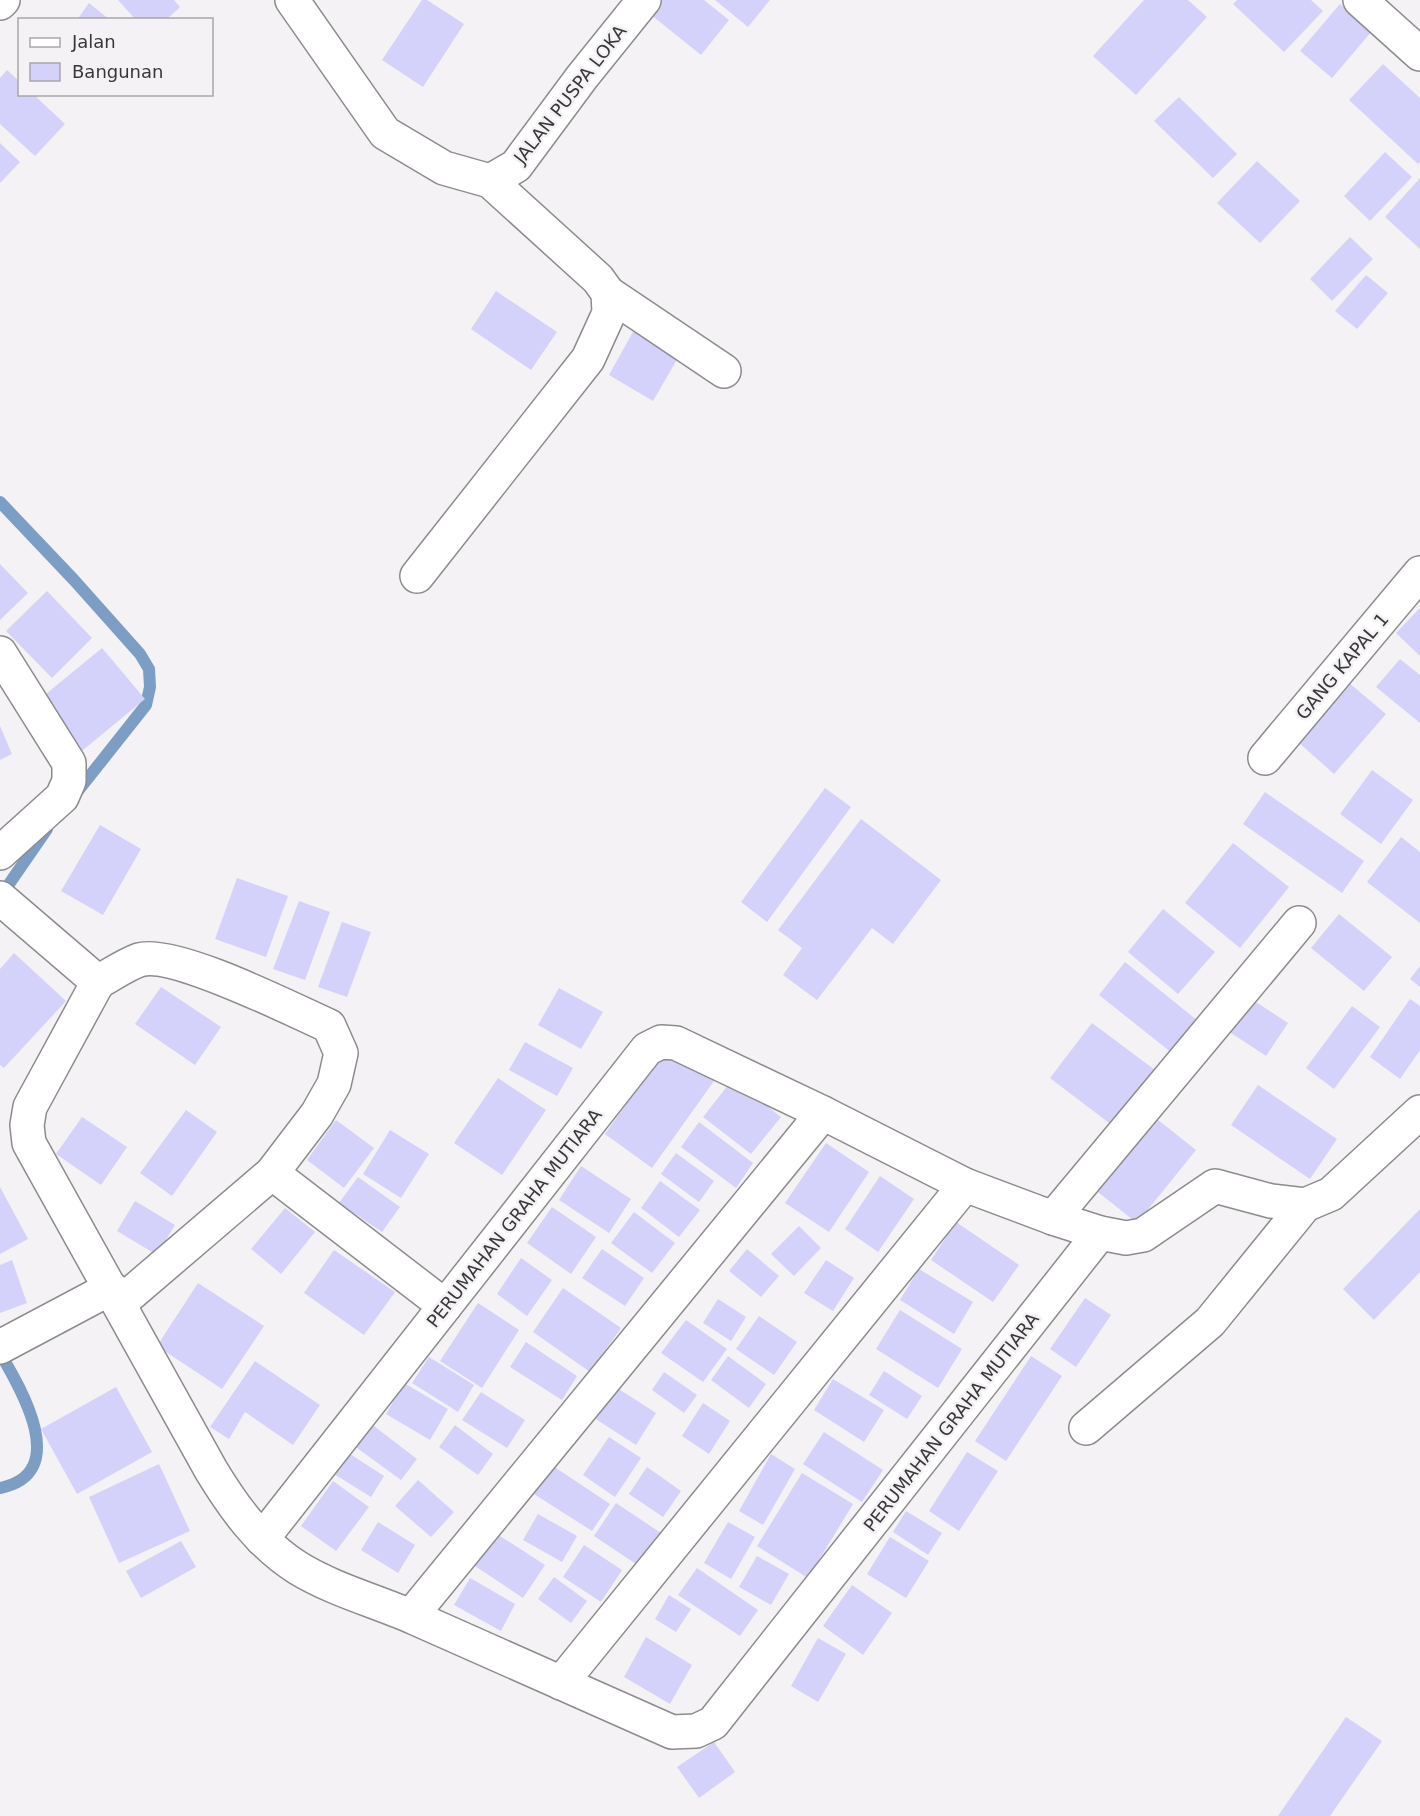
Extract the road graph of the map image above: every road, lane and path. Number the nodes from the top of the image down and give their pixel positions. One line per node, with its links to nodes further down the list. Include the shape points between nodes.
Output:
1 (292, 0): 5 (street, via 385,133 444,168)
2 (644, 0): 5 (street, JALAN PUSPA LOKA, via 516,166)
3 (1360, 0): 4 (street)
4 (1420, 54)
5 (490, 181): 6 (street, via 598,279)
6 (608, 293): 7 (street); 9 (street, via 609,313 588,359)
7 (724, 371)
8 (1420, 573): 11 (street, GANG KAPAL 1)
9 (417, 576)
10 (0, 653): 12 (street, via 69,763 69,781 62,797)
11 (1265, 759)
12 (0, 853)
13 (0, 898): 15 (street)
14 (1299, 923): 21 (street)
15 (98, 981): 18 (street, via 140,959 173,961 329,1026 341,1053 334,1084 317,1114); 23 (street, via 30,1107 27,1125 29,1143)
16 (1420, 1112): 20 (street, via 1331,1194)
17 (823, 1113): 19 (street, PERUMAHAN GRAHA MUTIARA); 24 (street, PERUMAHAN GRAHA MUTIARA, via 676,1043 662,1042 647,1049); 28 (street)
18 (272, 1173): 23 (street); 24 (street)
19 (965, 1185): 21 (street, PERUMAHAN GRAHA MUTIARA); 29 (street)
20 (1305, 1205): 22 (street, PERUMAHAN GRAHA MUTIARA, via 1271,1201 1215,1186 1143,1235 1126,1238); 26 (street, via 1210,1322)
21 (1053, 1218): 22 (street, PERUMAHAN GRAHA MUTIARA)
22 (1100, 1233): 29 (street, PERUMAHAN GRAHA MUTIARA, via 713,1723 696,1731 672,1732)
23 (116, 1295): 25 (street); 27 (street, via 211,1470 236,1509)
24 (445, 1306): 27 (street, PERUMAHAN GRAHA MUTIARA)
25 (5, 1345)
26 (1086, 1428)
27 (262, 1539): 28 (street, via 297,1567 336,1588)
28 (411, 1616): 29 (street)
29 (561, 1683)

